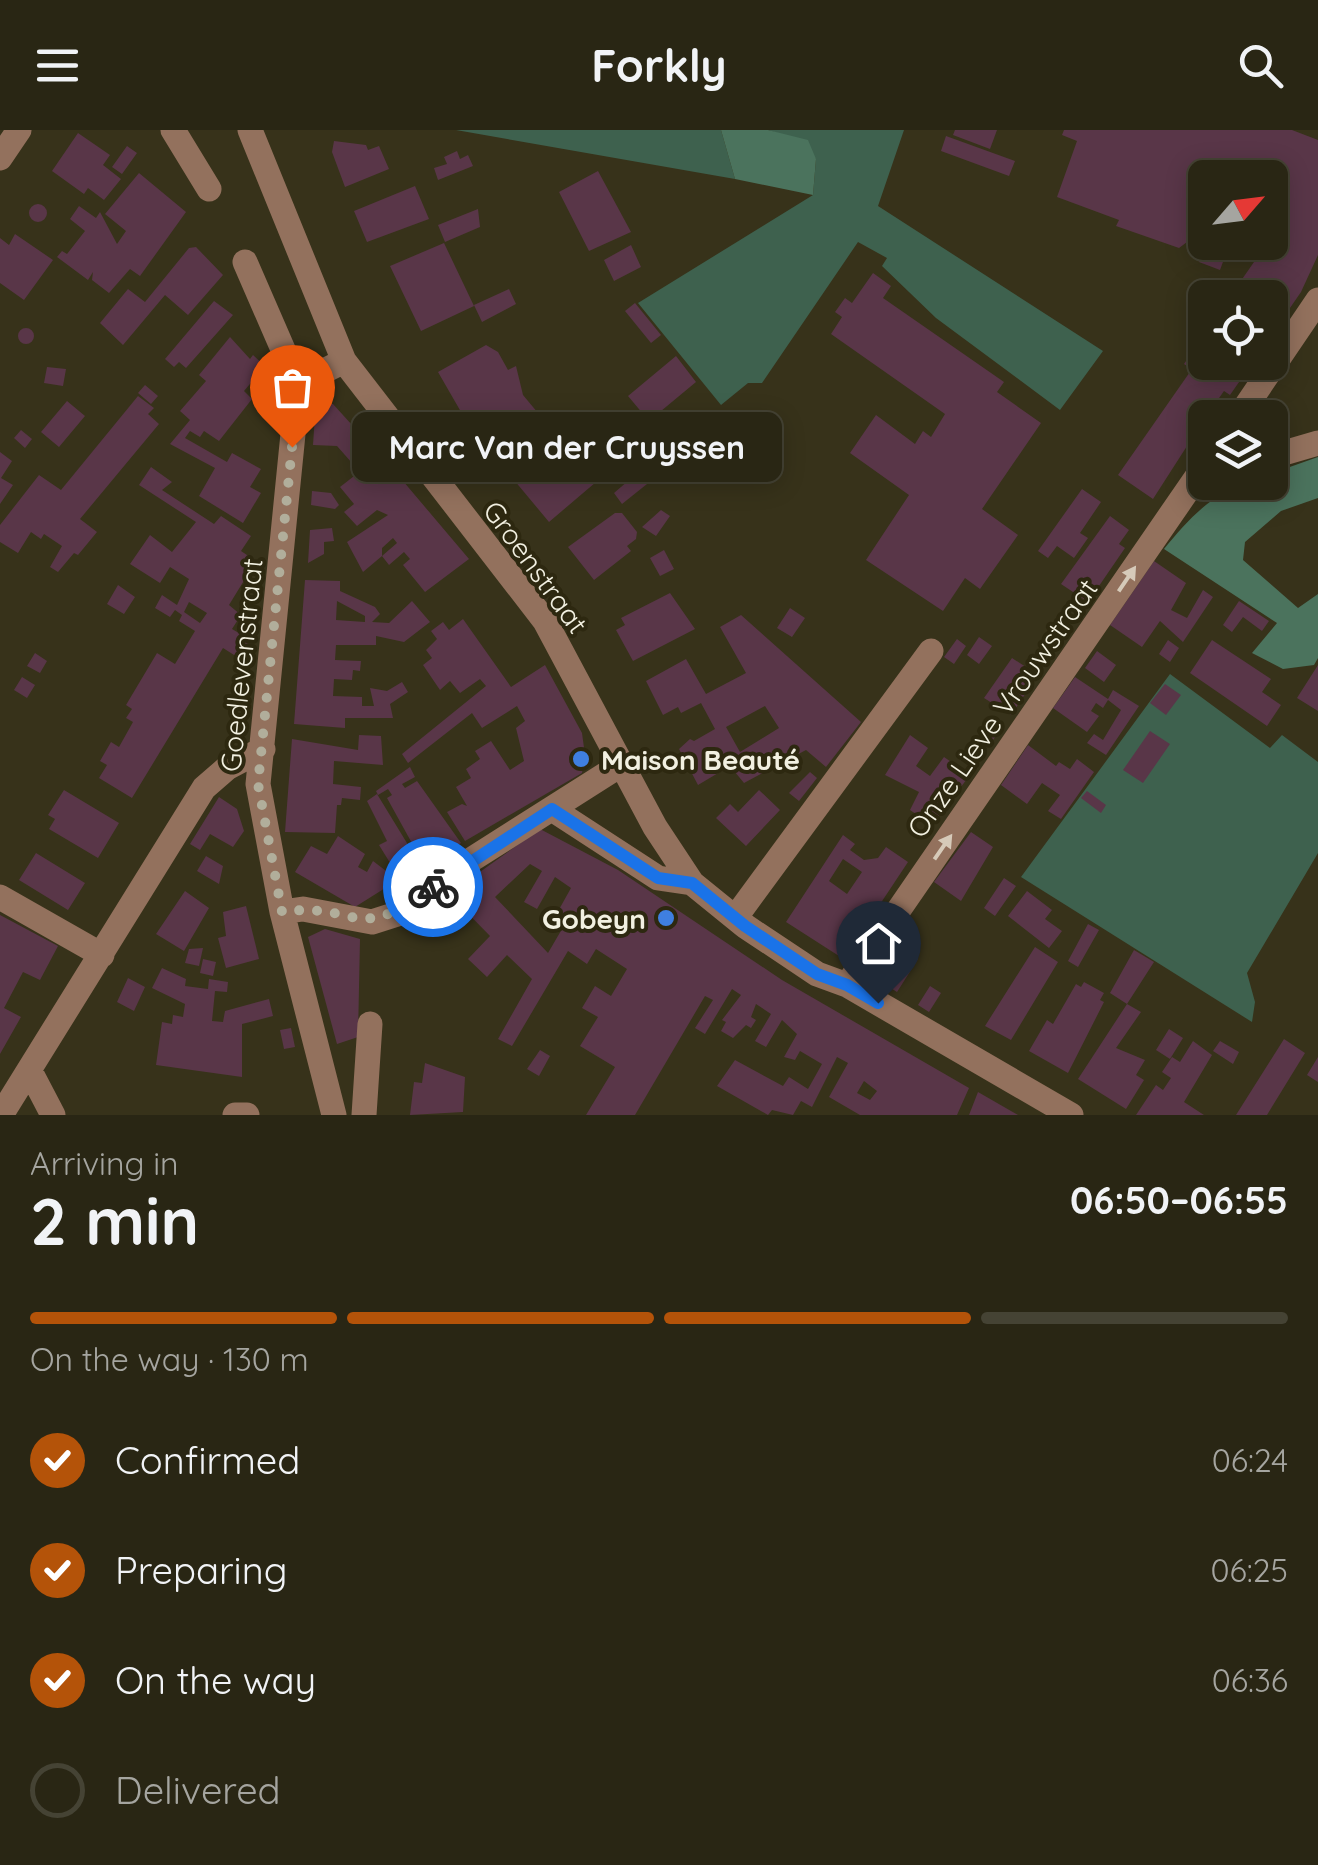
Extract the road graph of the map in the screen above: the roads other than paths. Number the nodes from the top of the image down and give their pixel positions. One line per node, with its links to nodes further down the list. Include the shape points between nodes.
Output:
1 (20, 130): 4 (street)
2 (250, 130): 8 (street, Groenstraat)
3 (177, 131): 5 (street)
4 (0, 158)
5 (209, 189)
6 (245, 262): 9 (street)
7 (1318, 300): 10 (street)
8 (344, 360): 9 (street); 16 (street, Groenstraat, via 545,621)
9 (298, 384): 15 (street, Goedlevenstraat)
10 (1250, 400)
11 (1318, 443): 12 (street)
12 (1288, 452)
13 (1188, 493): 23 (street, Onze Lieve Vrouwstraat, one-way to 13)
14 (931, 651): 21 (street)
15 (263, 750): 20 (street, Goedlevenstraat, via 258,784); 22 (street, via 204,788)
16 (622, 764): 17 (street); 18 (street, Groenstraat)
17 (552, 809): 18 (street, Groenstraat, via 658,878); 20 (street, via 397,914 372,922 303,909)
18 (692, 883): 21 (street, Groenstraat)
19 (0, 897): 22 (street)
20 (282, 912): 30 (street, Goedlevenstraat)
21 (734, 918): 23 (street, Groenstraat, via 817,974)
22 (102, 955): 25 (street)
23 (847, 985): 32 (street, Groenstraat)
24 (370, 1024): 31 (street)
25 (30, 1071): 26 (street); 27 (street)
26 (2, 1115)
27 (52, 1115)
28 (235, 1115): 29 (street)
29 (247, 1115)
30 (334, 1115)
31 (364, 1115)
32 (1071, 1115)

